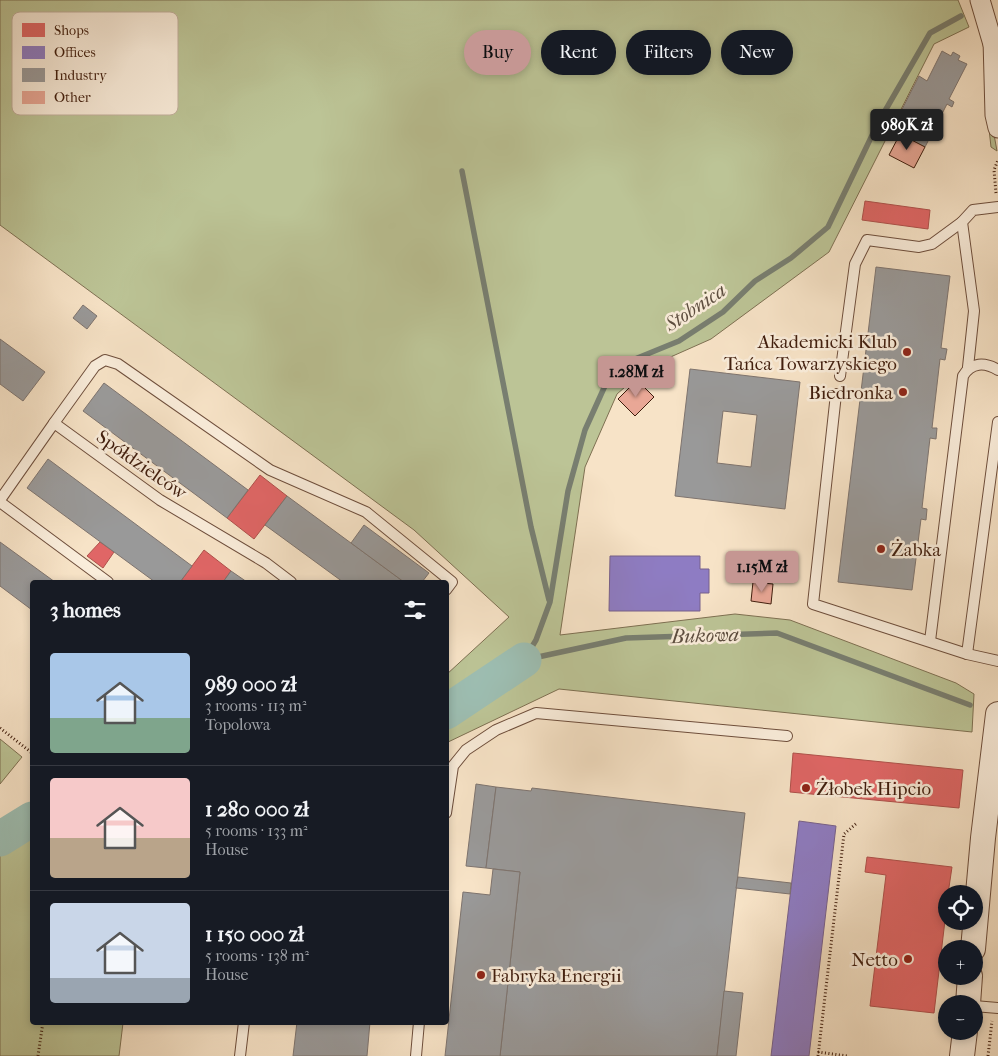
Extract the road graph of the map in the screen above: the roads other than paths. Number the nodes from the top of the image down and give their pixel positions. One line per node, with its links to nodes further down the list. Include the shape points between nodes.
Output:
1 (980, 0): 2 (street)
2 (990, 31): 3 (street); 4 (street)
3 (998, 62)
4 (998, 128)
5 (997, 207): 6 (lane, via 973,210)
6 (962, 222): 7 (lane, via 974,311); 9 (lane, via 932,244 919,247 868,240 855,264)
7 (968, 367): 8 (lane, via 982,364); 17 (lane, via 964,376)
8 (998, 370)
9 (840, 376)
10 (836, 394): 17 (lane, via 813,604)
11 (998, 422): 18 (lane)
12 (54, 423): 13 (lane); 15 (lane, Spółdzielców, via 160,500 266,563); 16 (lane, via 95,366 105,360 118,364 270,470 366,512 452,582)
13 (0, 501): 14 (lane)
14 (105, 580)
15 (288, 580)
16 (449, 586)
17 (930, 642): 18 (lane)
18 (967, 654): 19 (lane)
19 (998, 661)
20 (998, 714): 22 (street)
21 (787, 736): 23 (lane, via 536,713 496,730 466,750 453,766)
22 (997, 737): 24 (street)
23 (449, 793)
24 (974, 940)
25 (983, 1007): 26 (lane)
26 (996, 1008)
27 (244, 1025): 30 (lane)
28 (420, 1025): 31 (lane)
29 (964, 1040): 32 (street)
30 (240, 1056)
31 (416, 1056)
32 (962, 1056)

